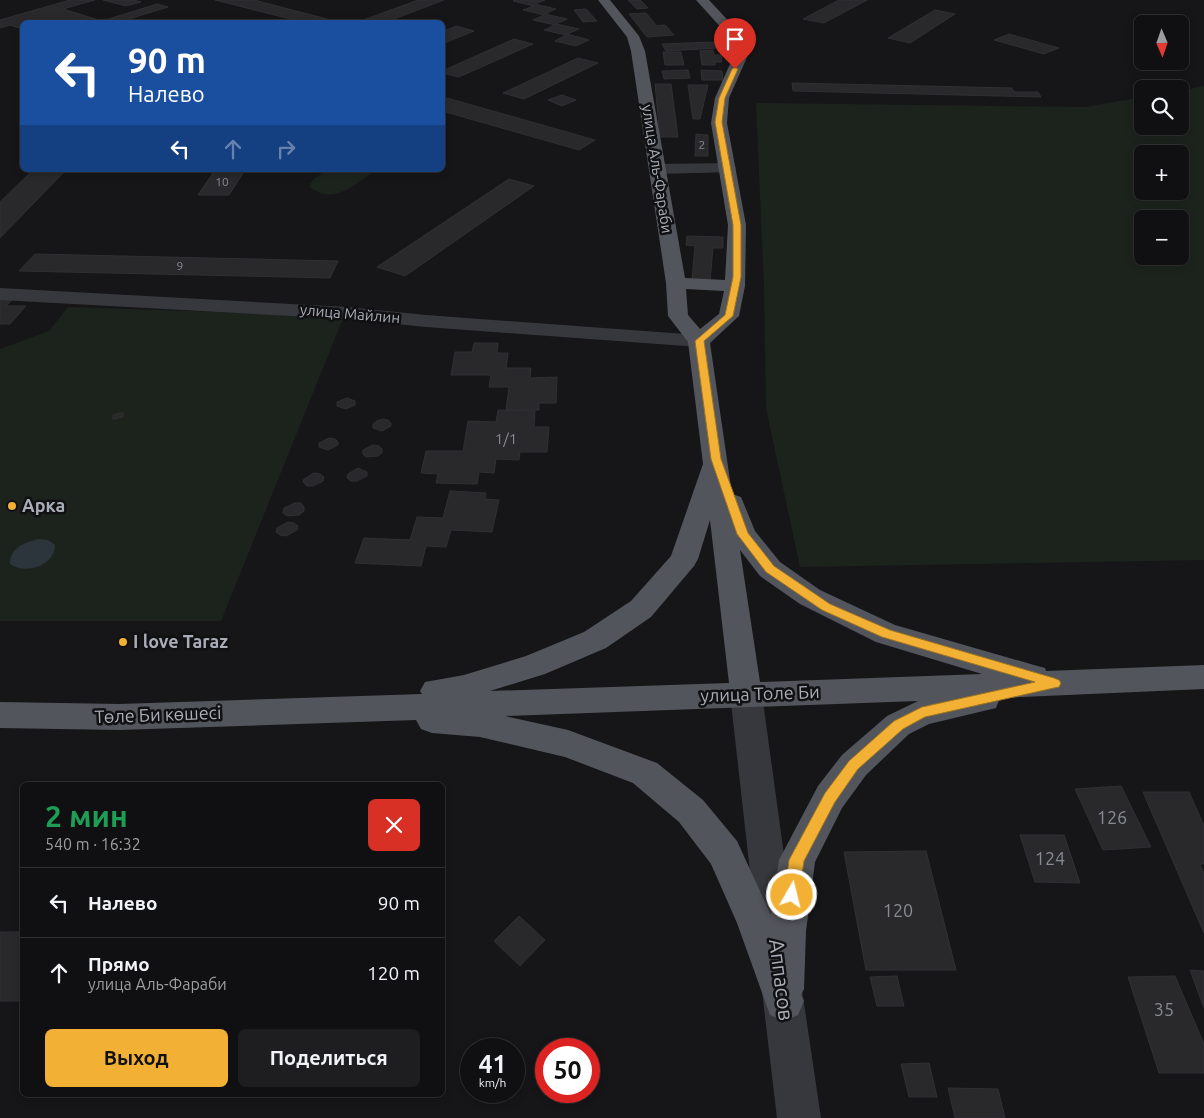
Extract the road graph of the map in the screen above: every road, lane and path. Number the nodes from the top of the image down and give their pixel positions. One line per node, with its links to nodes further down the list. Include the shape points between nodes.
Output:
1 (604, 0): 4 (main road, улица Аль-Фараби, via 633,36 638,51)
2 (702, 0): 3 (main road, via 726,24 741,47 722,98 719,122)
3 (728, 168): 4 (street); 6 (main road, via 737,225)
4 (657, 169): 5 (main road, улица Аль-Фараби)
5 (676, 283): 6 (main road); 8 (main road, улица Аль-Фараби, via 678,316)
6 (735, 286): 8 (main road, via 729,316)
7 (0, 294): 8 (street, улица Майлин, via 347,313)
8 (699, 341): 9 (main road)
9 (716, 459): 11 (main road, via 743,534 770,569 810,597 886,634); 12 (main road); 13 (main road, via 684,559 641,609 595,640 534,666 464,687)
10 (1204, 677): 11 (main road, улица Толе Би)
11 (1054, 683): 12 (main road, улица Толе Би); 15 (main road, via 922,713 898,725 854,765 830,797 797,860 787,931)
12 (746, 694): 13 (main road, улица Толе Би); 15 (street, Аппасов)
13 (316, 709): 14 (main road, Төле Би көшесі, via 119,717); 15 (main road, via 480,724 568,744 644,773 691,810 724,853 755,922)
14 (0, 715)
15 (784, 1001): 16 (street, Аппасов)
16 (799, 1118)

